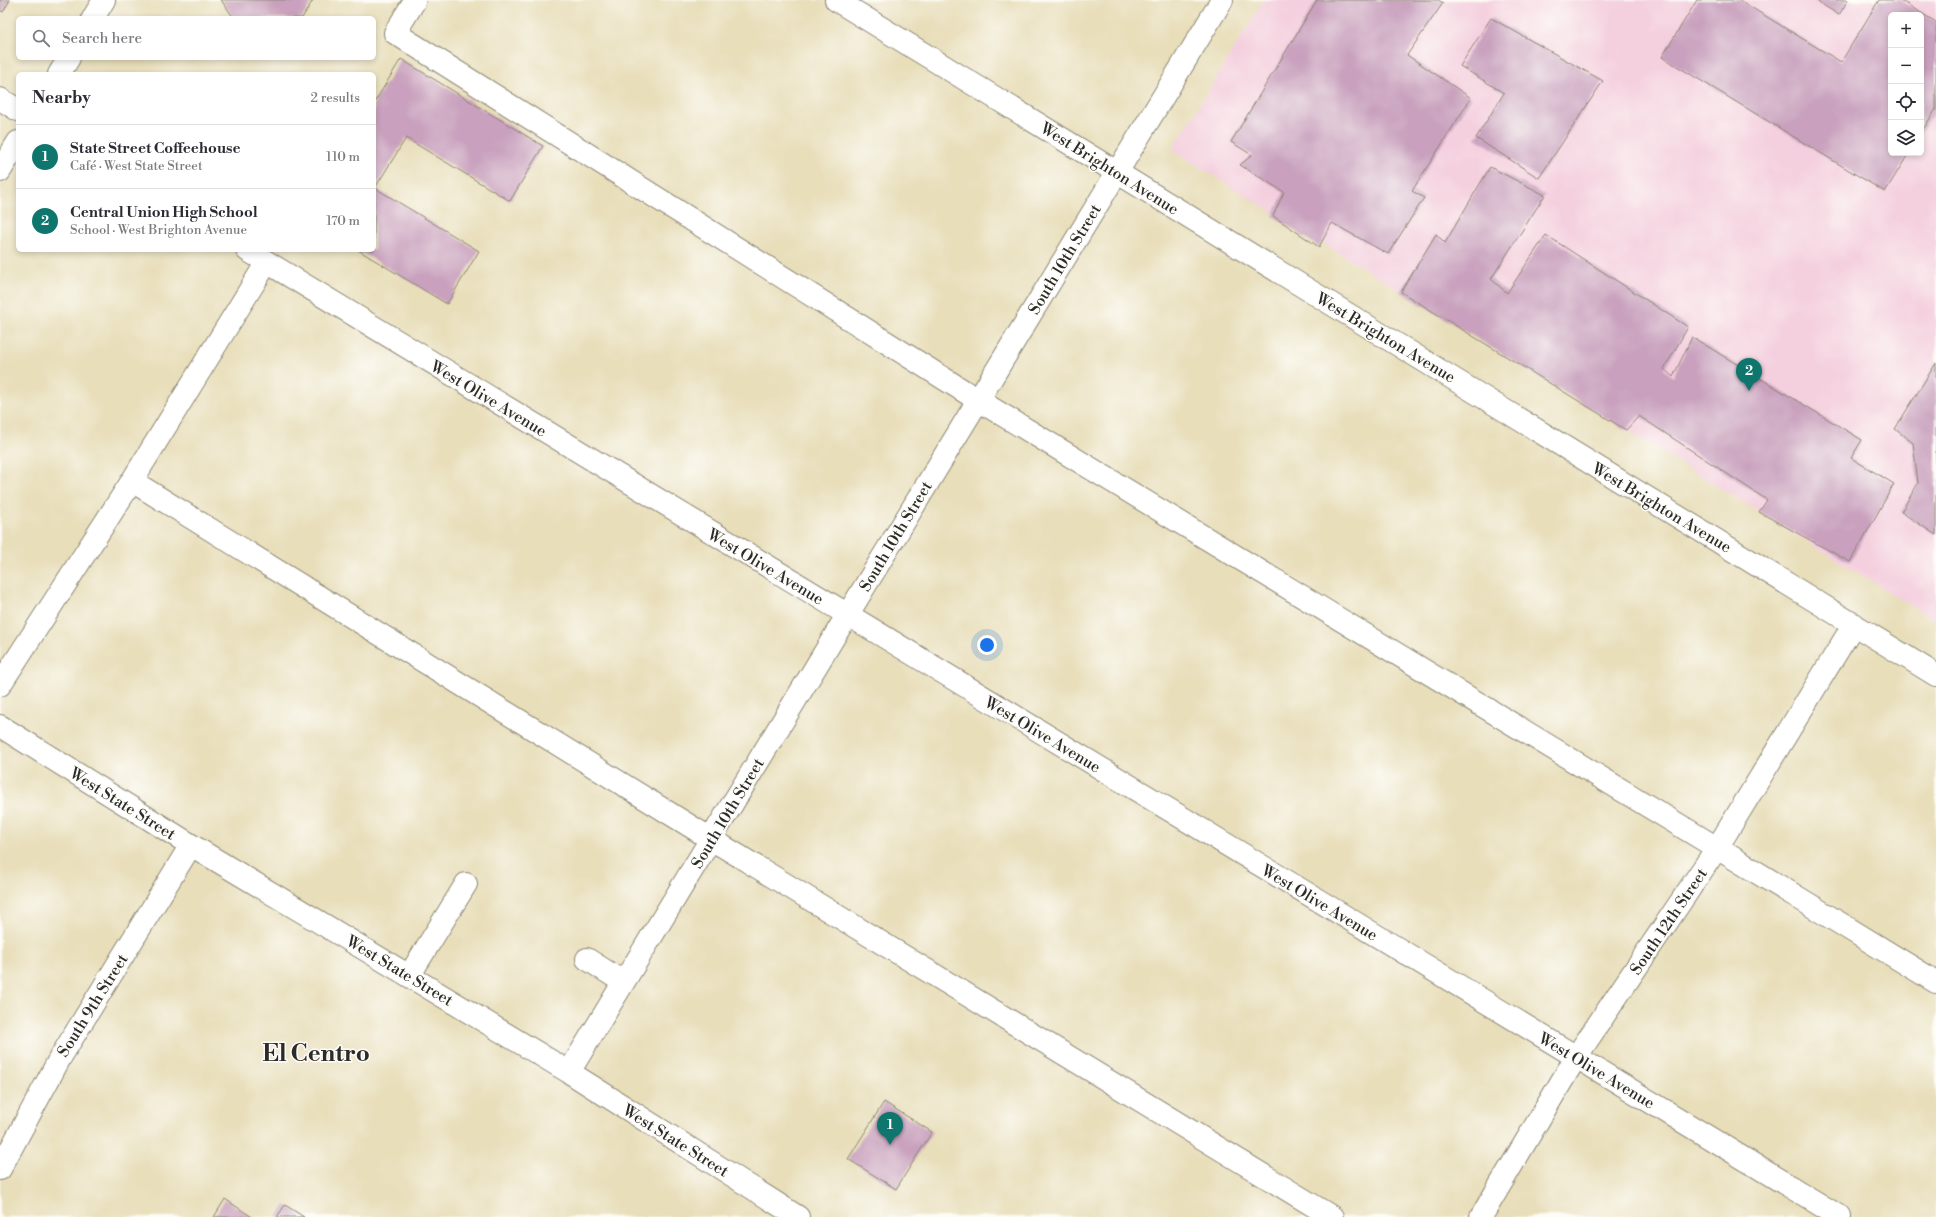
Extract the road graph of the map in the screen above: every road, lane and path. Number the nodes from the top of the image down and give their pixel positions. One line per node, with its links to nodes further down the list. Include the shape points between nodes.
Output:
1 (104, 0): 5 (street)
2 (415, 0): 15 (street, via 395,33)
3 (836, 0): 12 (street, West Brighton Avenue)
4 (1222, 0): 12 (street, South 10th Street)
5 (94, 16)
6 (68, 60): 7 (street)
7 (60, 72)
8 (0, 99): 9 (street)
9 (16, 109)
10 (16, 145): 11 (street)
11 (0, 171)
12 (1116, 172): 15 (street, South 10th Street); 18 (street, West Brighton Avenue)
13 (250, 252): 14 (street, West Olive Avenue)
14 (267, 262): 16 (street); 17 (street, West Olive Avenue)
15 (978, 400): 17 (street, South 10th Street); 24 (street)
16 (132, 481): 20 (street); 22 (street)
17 (847, 615): 22 (street, South 10th Street); 30 (street, West Olive Avenue)
18 (1854, 624): 19 (street, West Brighton Avenue); 24 (street, South 12th Street)
19 (1936, 675)
20 (0, 685)
21 (0, 726): 23 (street, West State Street)
22 (711, 839): 28 (street, South 10th Street); 35 (street)
23 (191, 845): 27 (street, West State Street); 32 (street, South 9th Street)
24 (1717, 848): 29 (street); 30 (street, South 12th Street)
25 (466, 884): 27 (street)
26 (587, 959): 28 (street)
27 (409, 976): 31 (street, West State Street)
28 (623, 982): 31 (street, South 10th Street)
29 (1936, 982)
30 (1576, 1057): 36 (street, South 12th Street); 37 (street, West Olive Avenue)
31 (569, 1072): 34 (street, West State Street)
32 (5, 1144): 33 (street, South 9th Street)
33 (0, 1169)
34 (798, 1217)
35 (1332, 1217)
36 (1481, 1217)
37 (1840, 1217)

